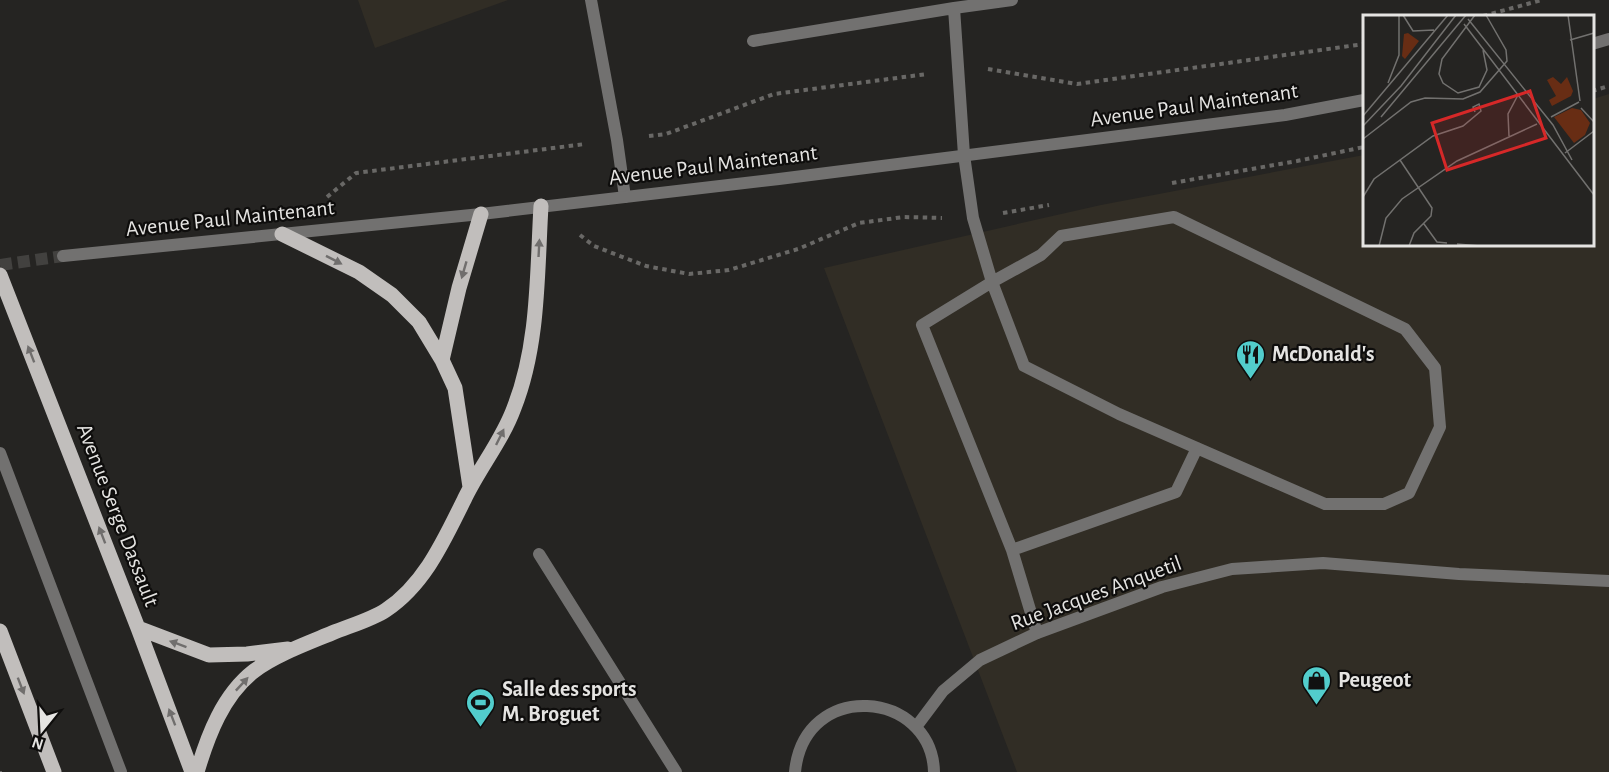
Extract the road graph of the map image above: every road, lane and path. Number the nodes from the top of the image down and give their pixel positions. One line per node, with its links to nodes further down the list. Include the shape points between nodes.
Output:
1 (591, 0): 14 (street)
2 (1012, 0): 4 (street)
3 (1542, 0): 5 (path)
4 (954, 8): 7 (street); 10 (street)
5 (1487, 15)
6 (1609, 39): 9 (street)
7 (753, 41)
8 (1363, 44): 10 (path, via 1077,84 986,69)
9 (1594, 44)
10 (958, 70): 14 (path, via 774,94 666,134); 15 (street)
11 (1609, 86): 12 (path)
12 (1594, 91)
13 (1363, 100): 15 (street, Avenue Paul Maintenant, via 1273,117)
14 (617, 140): 16 (street); 19 (path, via 356,173)
15 (964, 155): 16 (street, Avenue Paul Maintenant); 22 (street, via 973,218)
16 (625, 197): 17 (street, Avenue Paul Maintenant)
17 (541, 206): 18 (street, Avenue Paul Maintenant); 26 (main road, one-way to 17, via 514,408 530,357)
18 (481, 214): 19 (street, Avenue Paul Maintenant); 23 (main road, one-way to 23)
19 (282, 234): 20 (street, Avenue Paul Maintenant); 23 (main road, one-way to 23, via 359,272 392,295 418,322)
20 (63, 256)
21 (0, 275): 30 (main road, Avenue Serge Dassault, one-way to 21)
22 (992, 282): 24 (street, via 1024,366); 24 (street, via 1041,255 1061,236 1174,217 1405,329 1435,368 1440,427 1409,493 1384,504 1325,504); 27 (street, via 922,325)
23 (442, 360): 26 (main road, via 455,388)
24 (1197, 448): 27 (street, via 1176,492)
25 (0, 453): 36 (street)
26 (470, 487): 33 (main road, via 432,561 403,597 385,611)
27 (1012, 550): 32 (street)
28 (539, 554): 39 (street)
29 (1609, 580): 32 (street, Rue Jacques Anquetil, via 1323,563 1232,569 1162,586)
30 (138, 628): 33 (main road, one-way to 30, via 209,655); 37 (main road, Avenue Serge Dassault, one-way to 30)
31 (0, 631): 35 (main road, one-way to 35)
32 (1037, 633): 34 (street, Rue Jacques Anquetil, via 980,660 943,691)
33 (297, 648): 38 (main road, one-way to 33, via 226,700 254,671)
34 (916, 727): 40 (street, via 896,712 872,705 847,707 825,717 807,734 796,756); 41 (street, via 928,746)
35 (54, 772)
36 (121, 772)
37 (192, 772)
38 (197, 772)
39 (676, 772)
40 (795, 772)
41 (934, 772)

